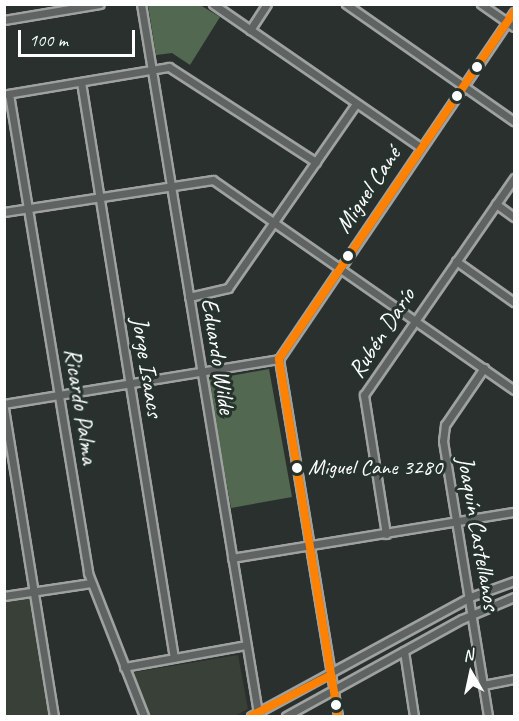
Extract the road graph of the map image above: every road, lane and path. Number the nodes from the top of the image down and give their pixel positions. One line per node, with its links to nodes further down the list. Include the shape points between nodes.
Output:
1 (99, 4): 8 (street)
2 (141, 4): 12 (street, Eduardo Wilde)
3 (213, 4): 11 (street)
4 (267, 4): 11 (street)
5 (346, 4): 14 (street)
6 (481, 4): 9 (street)
7 (514, 12): 9 (street, Miguel Cané)
8 (4, 20)
9 (507, 23): 10 (street); 14 (street, Miguel Cané)
10 (514, 27)
11 (250, 30): 16 (street)
12 (152, 70): 13 (street); 19 (street, via 176,70); 21 (street, Eduardo Wilde)
13 (81, 82): 15 (street); 22 (street, Jorge Isaacs)
14 (462, 85): 17 (street); 18 (street, Miguel Cané)
15 (7, 94): 24 (street, Ricardo Palma)
16 (356, 104): 18 (street); 19 (street)
17 (514, 121)
18 (420, 147): 29 (street, Miguel Cané)
19 (316, 162): 27 (street)
20 (514, 178): 23 (street, Rubén Darío)
21 (170, 185): 22 (street); 27 (street, via 213,180); 30 (street, Eduardo Wilde)
22 (100, 197): 24 (street); 36 (street, Jorge Isaacs)
23 (496, 204): 26 (street); 28 (street, Rubén Darío)
24 (30, 208): 25 (street); 38 (street, Ricardo Palma)
25 (4, 212)
26 (514, 217)
27 (274, 221): 29 (street); 30 (street, via 225,291)
28 (456, 261): 31 (street); 32 (street, Rubén Darío)
29 (340, 266): 32 (street); 33 (street, Miguel Cané)
30 (189, 297): 35 (street, Eduardo Wilde)
31 (514, 302)
32 (413, 317): 34 (street); 42 (street, Rubén Darío, via 363,398)
33 (279, 359): 35 (street); 43 (street)
34 (484, 368): 37 (street); 41 (street, Joaquín Castellanos, via 443,434)
35 (201, 372): 36 (street); 44 (street, Eduardo Wilde)
36 (130, 383): 38 (street); 54 (street, Jorge Isaacs)
37 (514, 390)
38 (60, 395): 39 (street); 46 (street, Ricardo Palma)
39 (4, 406): 47 (street)
40 (514, 512): 41 (street)
41 (457, 523): 42 (street); 49 (street, Joaquín Castellanos)
42 (386, 534): 43 (street)
43 (309, 546): 44 (street); 56 (street)
44 (232, 558): 52 (street, Eduardo Wilde)
45 (514, 581): 49 (street)
46 (91, 583): 47 (street); 55 (street, Ricardo Palma)
47 (34, 592): 48 (street); 61 (street)
48 (4, 596)
49 (470, 597): 51 (street, Joaquín Castellanos); 56 (street)
50 (514, 597): 51 (street)
51 (472, 613): 53 (street); 58 (street, Joaquín Castellanos)
52 (246, 645): 54 (street); 60 (street, Eduardo Wilde)
53 (404, 651): 59 (street); 65 (street)
54 (174, 658): 55 (street)
55 (124, 667): 62 (street, Ricardo Palma)
56 (331, 675): 59 (street); 60 (street)
57 (514, 679): 58 (street)
58 (483, 685): 66 (street, Joaquín Castellanos)
59 (333, 690): 63 (street); 64 (street)
60 (254, 715)
61 (54, 717)
62 (144, 717)
63 (286, 717)
64 (338, 717)
65 (414, 717)
66 (488, 717)

